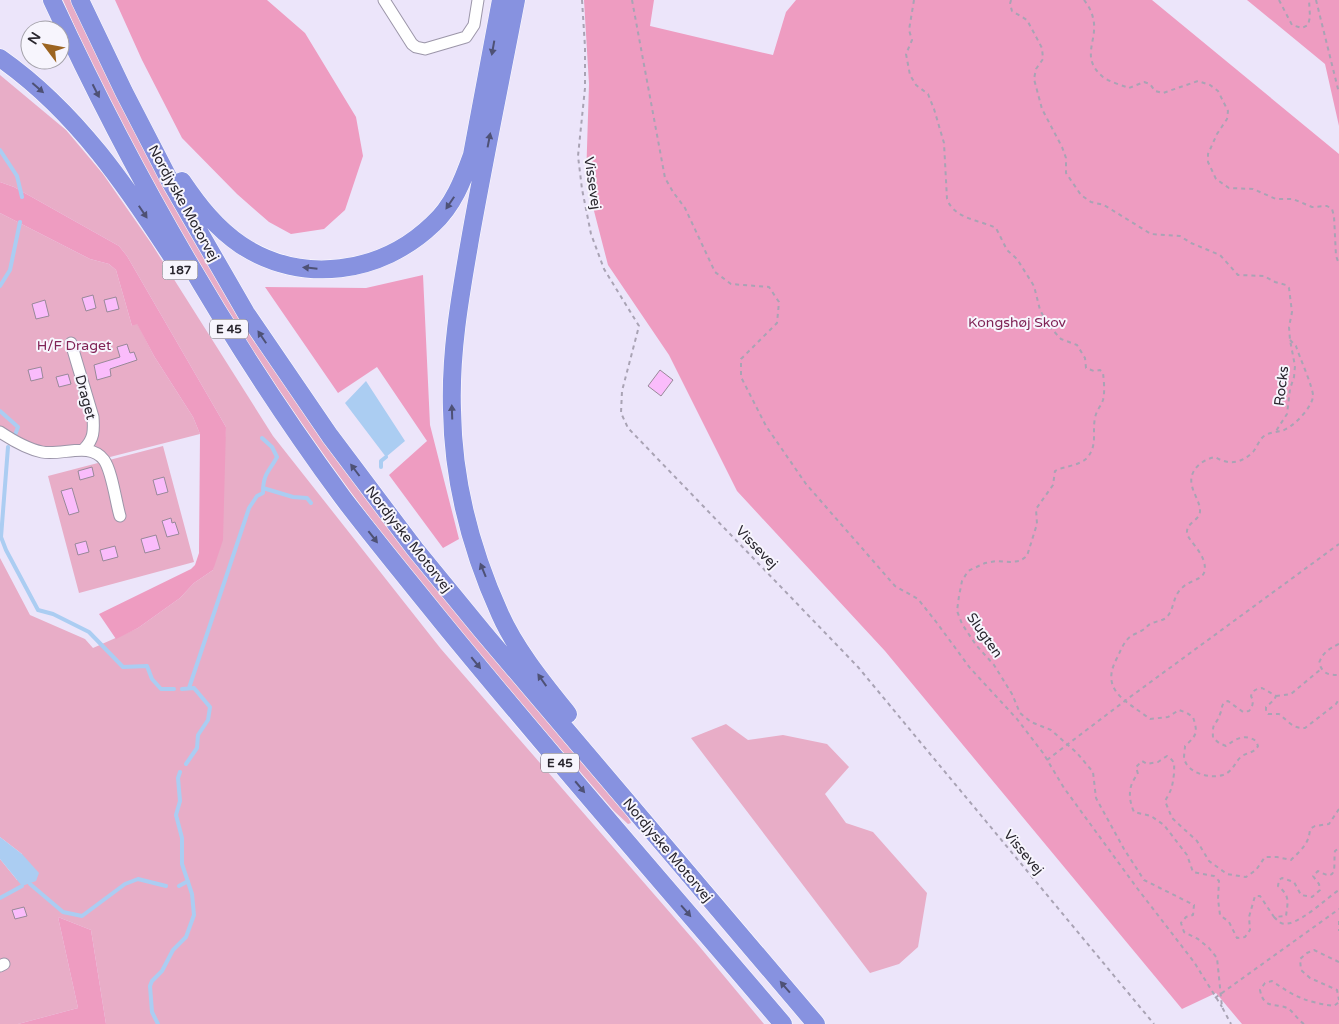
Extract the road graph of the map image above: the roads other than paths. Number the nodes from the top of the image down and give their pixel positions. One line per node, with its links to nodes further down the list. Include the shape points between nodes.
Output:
1 (52, 0): 12 (highway, Nordjyske Motorvej / E 45, one-way to 12, via 127,153 187,260 252,366)
2 (80, 0): 14 (highway, Nordjyske Motorvej / E 45, one-way to 2, via 428,564 330,436 246,313 171,183)
3 (92, 0): 6 (highway, one-way to 3, via 472,156 464,180 451,202 434,224 390,255 367,264 325,270 286,264 242,246 199,206 174,168)
4 (384, 0): 5 (street, via 412,44 425,49 466,36 474,26)
5 (478, 0)
6 (501, 0)
7 (516, 0): 14 (highway, one-way to 7, via 545,685 515,640 501,616 478,558 460,492 454,447 452,357)
8 (0, 58): 12 (highway, 187, one-way to 12, via 66,114 117,174 244,371)
9 (72, 343): 11 (street, Draget, via 94,430 91,442)
10 (0, 432): 11 (street, via 41,452)
11 (84, 449): 13 (street, via 104,459)
12 (344, 498): 15 (highway, Nordjyske Motorvej / E 45, one-way to 15, via 476,663)
13 (120, 516)
14 (687, 873): 16 (highway, Nordjyske Motorvej / E 45, one-way to 14)
15 (783, 1024)
16 (816, 1024)

